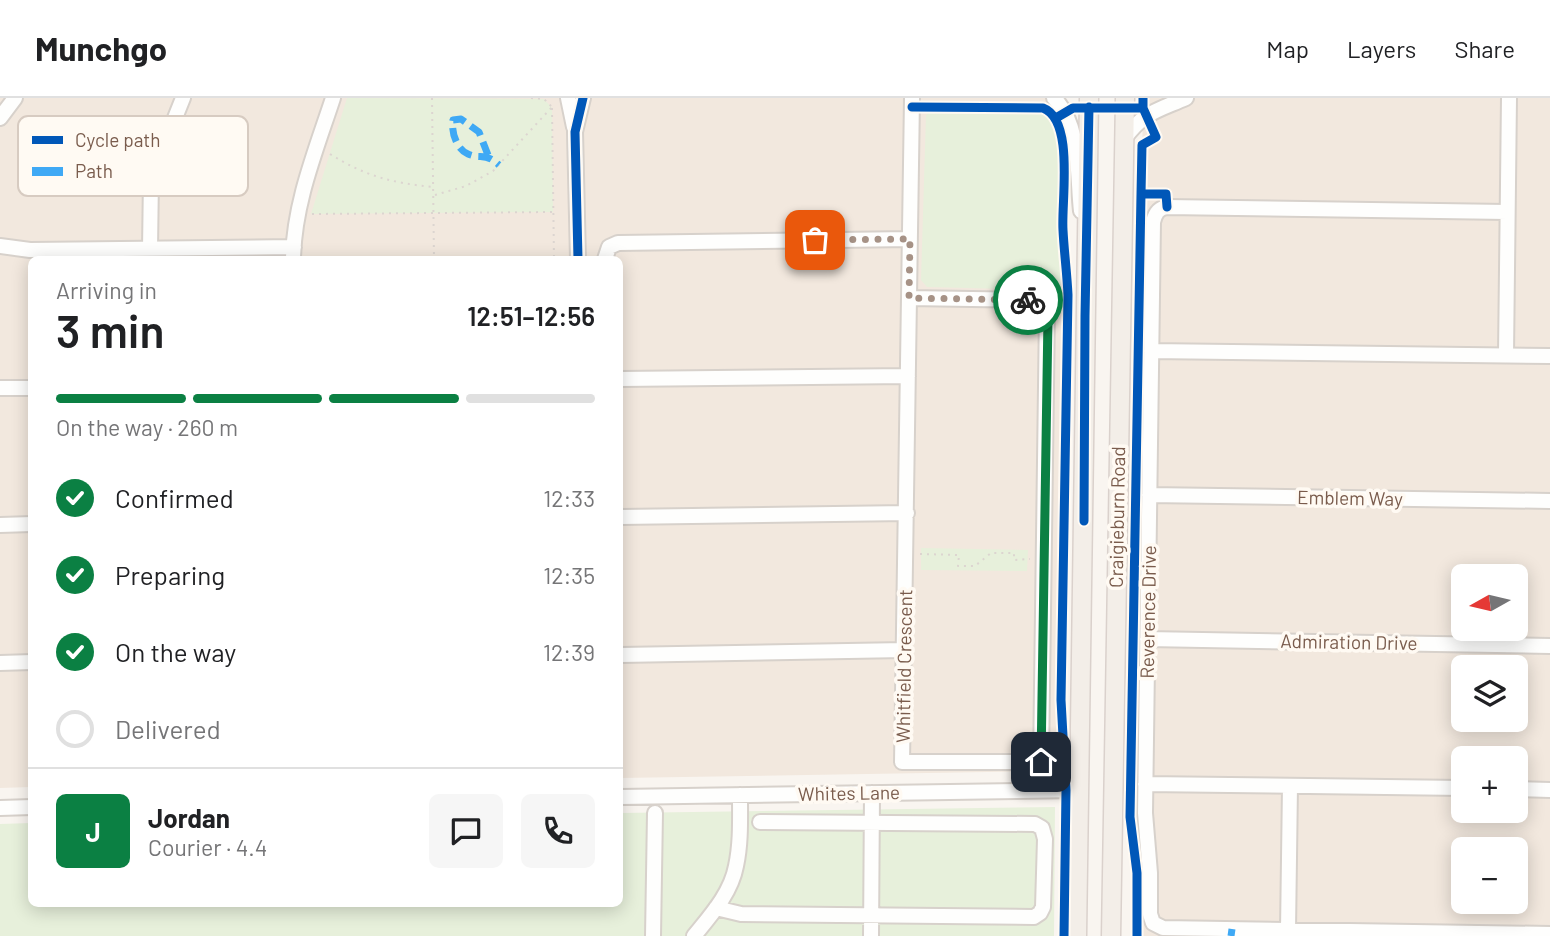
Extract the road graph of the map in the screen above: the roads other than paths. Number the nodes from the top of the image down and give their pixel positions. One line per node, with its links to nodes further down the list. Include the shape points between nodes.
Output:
1 (15, 98): 13 (street)
2 (183, 98): 12 (street)
3 (333, 98): 21 (street, via 301,199)
4 (583, 98): 14 (street)
5 (912, 98): 18 (street, Whitfield Crescent)
6 (1054, 98): 24 (street, via 1065,113 1074,143)
7 (1089, 98): 24 (main road, Craigieburn Road)
8 (1125, 98): 15 (main road, Craigieburn Road)
9 (1186, 98): 15 (street, via 1146,115)
10 (1509, 98): 17 (street)
11 (569, 103): 14 (street)
12 (176, 116)
13 (0, 118)
14 (575, 132): 22 (street)
15 (1124, 139): 69 (main road, Craigieburn Road)
16 (150, 196): 20 (street)
17 (1507, 212): 26 (street, Reverence Drive, via 1161,208 1153,222); 27 (street)
18 (910, 239): 23 (street, via 626,243 614,244); 25 (street, Whitfield Crescent)
19 (0, 246): 20 (street)
20 (150, 249): 21 (street)
21 (293, 253)
22 (578, 256)
23 (606, 256)
24 (1086, 265): 49 (main road, Craigieburn Road)
25 (909, 298): 29 (street, Whitfield Crescent); 41 (street, Whitfield Crescent, via 1032,300 1047,311 1041,762 902,762)
26 (1152, 351): 27 (street); 33 (street, Reverence Drive)
27 (1506, 355): 28 (street)
28 (1550, 356)
29 (908, 376): 30 (street); 35 (street, Whitfield Crescent)
30 (623, 379)
31 (0, 388): 32 (street)
32 (28, 388)
33 (1149, 495): 34 (street, Emblem Way); 39 (street, Reverence Drive)
34 (1550, 501)
35 (907, 513): 36 (street); 41 (street, Whitfield Crescent)
36 (623, 517)
37 (28, 524): 38 (street)
38 (0, 525)
39 (1147, 639): 40 (street, Admiration Drive); 45 (street, Reverence Drive)
40 (1550, 646)
41 (905, 650): 42 (street)
42 (623, 654)
43 (28, 662): 44 (street)
44 (0, 663)
45 (1145, 784): 46 (street); 62 (street, Reverence Drive, via 1153,923 1163,928)
46 (1290, 786): 47 (street); 61 (street)
47 (1451, 788)
48 (1528, 789): 50 (street)
49 (1079, 790): 51 (street, Whites Lane); 68 (main road, Craigieburn Road)
50 (1550, 790)
51 (872, 793): 52 (street, Whites Lane); 58 (street)
52 (740, 795): 53 (street, Whites Lane); 59 (street, via 736,869)
53 (623, 797)
54 (28, 807): 55 (street)
55 (0, 808)
56 (655, 813): 65 (street)
57 (760, 822): 58 (street)
58 (872, 823): 60 (street); 60 (street, via 1035,824 1042,828 1045,839 1043,907 1034,917)
59 (716, 908): 60 (street, via 741,914); 66 (street)
60 (871, 916): 67 (street)
61 (1288, 930): 62 (street); 63 (street)
62 (1231, 933)
63 (1433, 934): 64 (street)
64 (1550, 934)
65 (653, 936)
66 (694, 936)
67 (871, 936)
68 (1077, 936)
69 (1111, 936)

